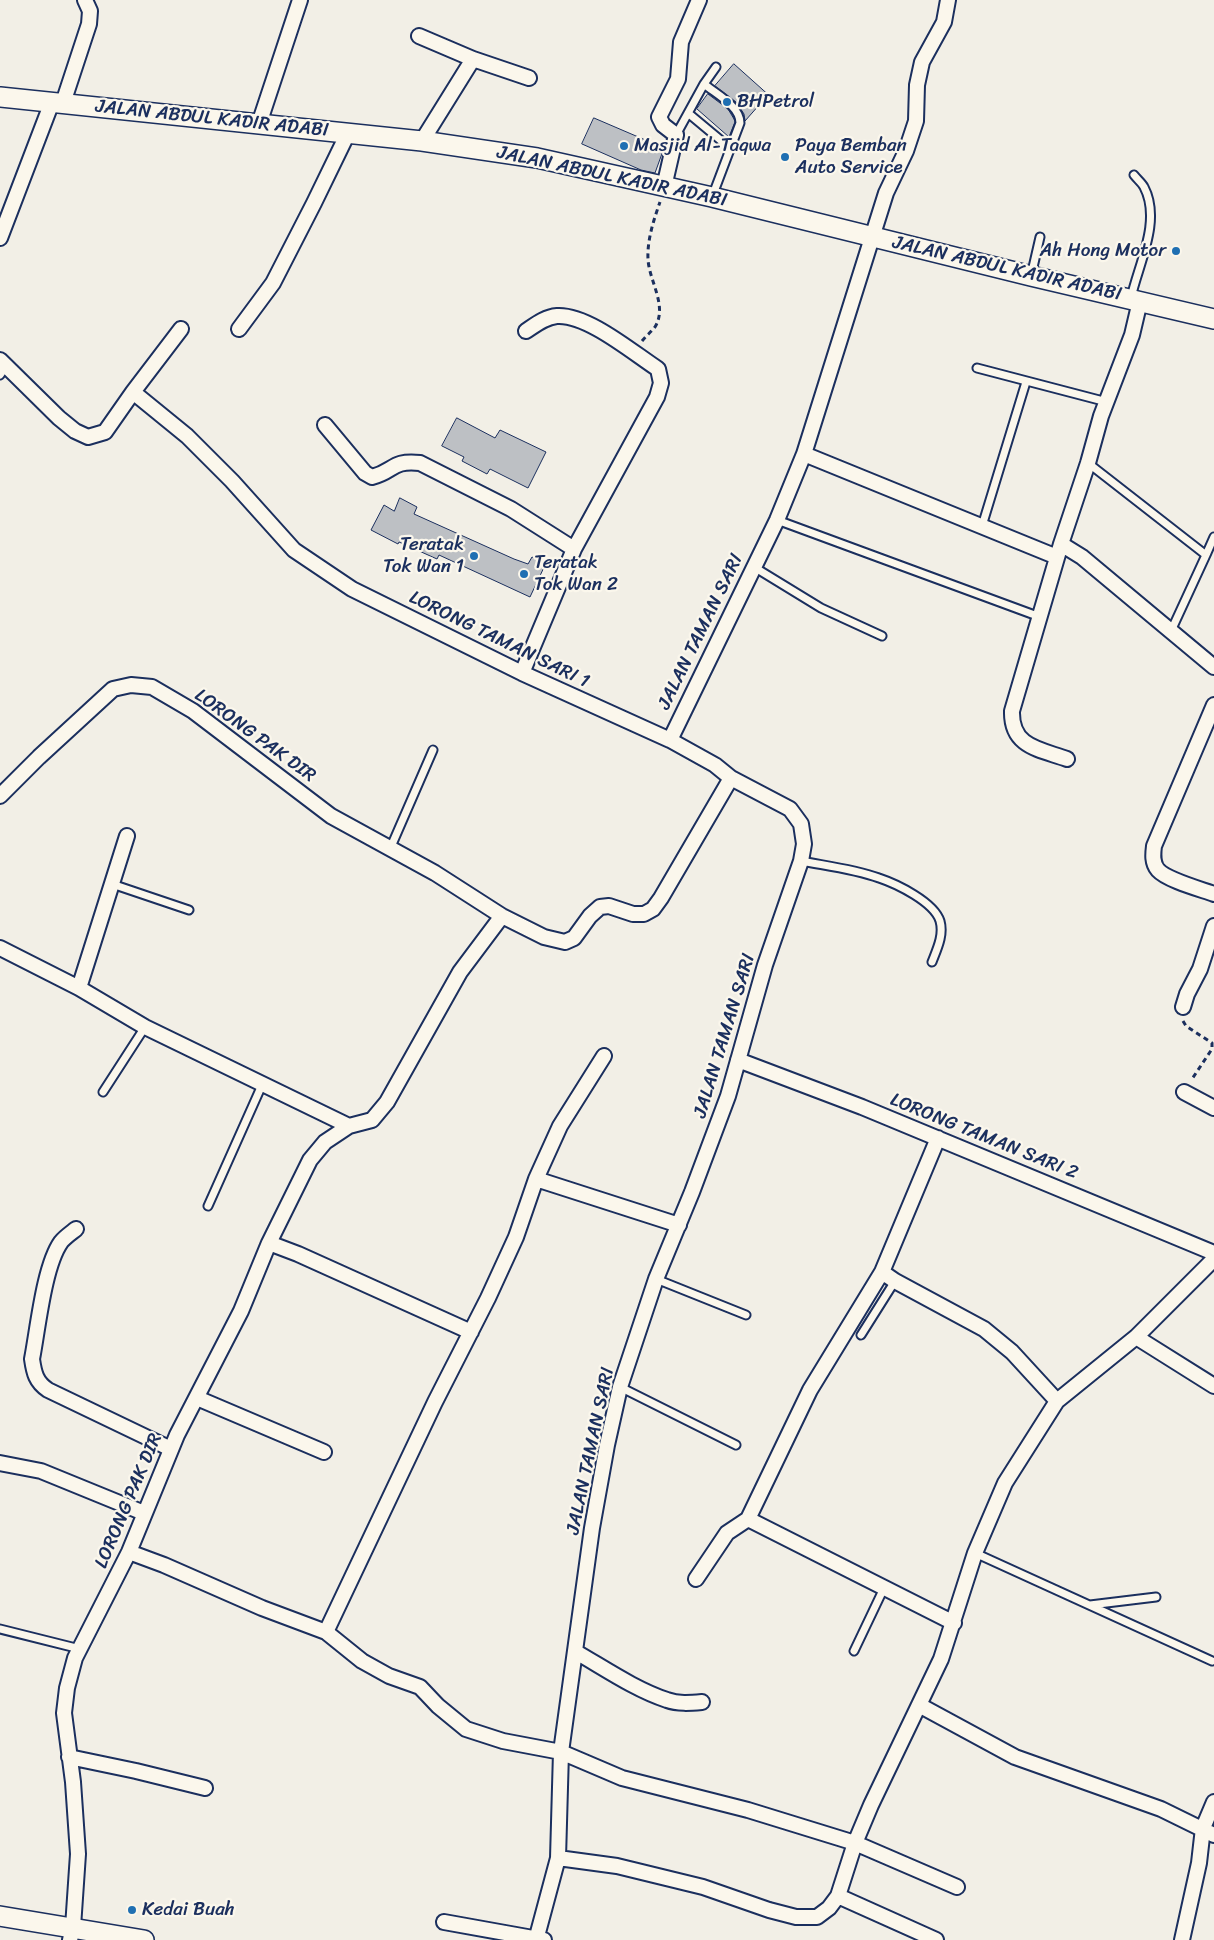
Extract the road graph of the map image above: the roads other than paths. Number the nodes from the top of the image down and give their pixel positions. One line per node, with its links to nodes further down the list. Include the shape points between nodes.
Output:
1 (85, 0): 11 (street, via 90,11 89,24)
2 (300, 0): 13 (street)
3 (699, 0): 15 (street, via 681,42 678,79 659,117 663,125)
4 (948, 0): 21 (street, JALAN TAMAN SARI, via 944,22 922,62 917,85 916,121)
5 (419, 36): 6 (street)
6 (473, 59): 8 (street); 16 (street)
7 (716, 67): 9 (lane)
8 (529, 78)
9 (704, 84): 12 (lane); 17 (lane, via 735,109 740,118)
10 (0, 96): 11 (main road, JALAN ABDUL KADIR ADABI)
11 (58, 103): 13 (main road, JALAN ABDUL KADIR ADABI); 23 (street)
12 (688, 113): 15 (lane); 17 (lane)
13 (259, 124): 14 (main road, JALAN ABDUL KADIR ADABI)
14 (348, 133): 16 (main road, JALAN ABDUL KADIR ADABI); 27 (street, via 272,283)
15 (676, 135): 19 (street)
16 (422, 141): 19 (main road, JALAN ABDUL KADIR ADABI, via 537,158)
17 (730, 148): 20 (lane)
18 (1134, 175): 25 (lane, via 1144,187 1150,205 1150,228 1146,250 1136,274)
19 (664, 187): 20 (main road, JALAN ABDUL KADIR ADABI)
20 (712, 197): 21 (main road, JALAN ABDUL KADIR ADABI)
21 (871, 237): 24 (main road, JALAN ABDUL KADIR ADABI); 36 (street, JALAN TAMAN SARI)
22 (1040, 237): 24 (lane)
23 (0, 238)
24 (1031, 276): 25 (main road, JALAN ABDUL KADIR ADABI)
25 (1135, 300): 26 (main road, JALAN ABDUL KADIR ADABI); 34 (street, via 1132,335)
26 (1214, 319)
27 (239, 329)
28 (181, 330): 33 (street)
29 (526, 331): 41 (street, via 555,316 571,317 587,322 658,369 661,383 657,397)
30 (2, 367): 33 (street, via 59,418 88,437 105,432)
31 (977, 368): 32 (lane)
32 (1026, 382): 34 (lane); 39 (lane)
33 (133, 392): 49 (street, LORONG TAMAN SARI 1, via 186,436 232,481 294,550 352,589)
34 (1107, 402): 37 (street)
35 (326, 425): 41 (street, via 365,473 372,477 395,464 420,463 511,509)
36 (804, 454): 38 (street, JALAN TAMAN SARI); 39 (street)
37 (1088, 463): 42 (street); 43 (lane)
38 (777, 520): 44 (street, JALAN TAMAN SARI); 45 (lane)
39 (982, 526): 42 (street)
40 (1214, 538): 43 (lane)
41 (574, 549): 49 (street)
42 (1059, 550): 45 (street); 46 (street, via 1082,557)
43 (1206, 555): 46 (lane)
44 (754, 567): 47 (lane, via 821,608); 51 (street, JALAN TAMAN SARI)
45 (1040, 617): 53 (street, via 1016,691 1013,729 1027,745)
46 (1171, 631): 48 (street)
47 (882, 636)
48 (1214, 667)
49 (522, 673): 51 (street, LORONG TAMAN SARI 1)
50 (1214, 706): 60 (street, via 1153,854 1154,863 1166,876)
51 (670, 740): 54 (street, JALAN TAMAN SARI)
52 (433, 750): 57 (lane)
53 (1067, 759)
54 (731, 778): 58 (street, JALAN TAMAN SARI, via 790,809 801,824 804,844); 62 (street, LORONG PAK DIR, via 653,909 644,914 633,914 609,906 600,907 574,938 565,942 544,937)
55 (0, 796): 57 (street, LORONG PAK DIR, via 113,689 131,685 152,686 193,711 331,816)
56 (127, 836): 59 (street)
57 (390, 849): 62 (street, LORONG PAK DIR)
58 (801, 861): 65 (lane, via 880,878 908,891 931,907 940,922 940,941); 70 (street, JALAN TAMAN SARI)
59 (112, 884): 61 (lane); 66 (street)
60 (1214, 894)
61 (189, 910)
62 (502, 916): 75 (street, LORONG PAK DIR, via 460,972 387,1102 372,1120)
63 (1214, 926): 67 (street)
64 (0, 948): 66 (street)
65 (932, 962)
66 (79, 988): 68 (street)
67 (1183, 1007)
68 (145, 1027): 71 (street); 72 (lane)
69 (604, 1056): 77 (street, via 560,1126)
70 (738, 1060): 76 (street, LORONG TAMAN SARI 2); 79 (street, JALAN TAMAN SARI, via 728,1096)
71 (262, 1085): 75 (street); 78 (lane)
72 (103, 1092)
73 (1184, 1092): 74 (street)
74 (1214, 1108)
75 (349, 1126): 81 (street, LORONG PAK DIR, via 325,1142 310,1160)
76 (938, 1138): 82 (street, LORONG TAMAN SARI 2); 84 (street)
77 (536, 1180): 79 (street); 88 (street, via 516,1236)
78 (208, 1206)
79 (679, 1225): 85 (street, JALAN TAMAN SARI)
80 (76, 1229): 96 (street, via 62,1240 48,1272 32,1359 39,1385)
81 (269, 1244): 88 (street); 93 (street, LORONG PAK DIR, via 241,1311)
82 (1214, 1254)
83 (1214, 1259): 90 (street)
84 (882, 1272): 86 (street); 100 (street, via 810,1390)
85 (656, 1279): 87 (lane); 92 (street, JALAN TAMAN SARI)
86 (895, 1281): 89 (lane); 94 (street, via 984,1329 1012,1352)
87 (746, 1315)
88 (472, 1332): 109 (street, via 435,1402)
89 (861, 1335)
90 (1136, 1336): 91 (street); 94 (street)
91 (1214, 1386)
92 (620, 1387): 95 (lane); 112 (street, JALAN TAMAN SARI, via 592,1528)
93 (197, 1398): 96 (street, LORONG PAK DIR); 97 (street)
94 (1057, 1401): 102 (street, via 1005,1483)
95 (736, 1445)
96 (171, 1449): 99 (street, LORONG PAK DIR)
97 (324, 1452)
98 (0, 1463): 99 (street, via 41,1471)
99 (144, 1513): 101 (street, LORONG PAK DIR)
100 (748, 1519): 103 (street, via 727,1533); 104 (street)
101 (129, 1552): 109 (street); 110 (street, LORONG PAK DIR)
102 (975, 1553): 106 (lane); 107 (street)
103 (696, 1579)
104 (884, 1588): 107 (street); 111 (lane)
105 (1156, 1597): 106 (lane)
106 (1089, 1605): 113 (lane)
107 (954, 1623): 115 (street)
108 (0, 1629): 110 (lane)
109 (326, 1632): 116 (street, via 362,1661 388,1676 420,1687 466,1729 503,1741)
110 (80, 1649): 117 (street, LORONG PAK DIR, via 67,1688 64,1713)
111 (854, 1651)
112 (576, 1652): 114 (street, via 667,1700); 116 (street, JALAN TAMAN SARI)
113 (1212, 1661)
114 (702, 1702)
115 (919, 1705): 120 (street, via 1015,1757 1161,1809); 121 (street)
116 (561, 1752): 121 (street, via 622,1778 748,1810); 122 (street, JALAN TAMAN SARI)
117 (69, 1757): 118 (street); 127 (street, LORONG PAK DIR, via 78,1854)
118 (205, 1788)
119 (1214, 1802): 120 (street)
120 (1209, 1832): 131 (street)
121 (855, 1842): 123 (street); 124 (street)
122 (558, 1858): 124 (street, via 617,1866 703,1887 796,1917 816,1916 830,1908); 128 (street, JALAN TAMAN SARI)
123 (957, 1887)
124 (838, 1896): 130 (street)
125 (0, 1916): 127 (main road)
126 (444, 1922): 128 (street)
127 (72, 1933): 129 (main road)
128 (539, 1939)
129 (144, 1940)
130 (936, 1940)
131 (1182, 1940)

